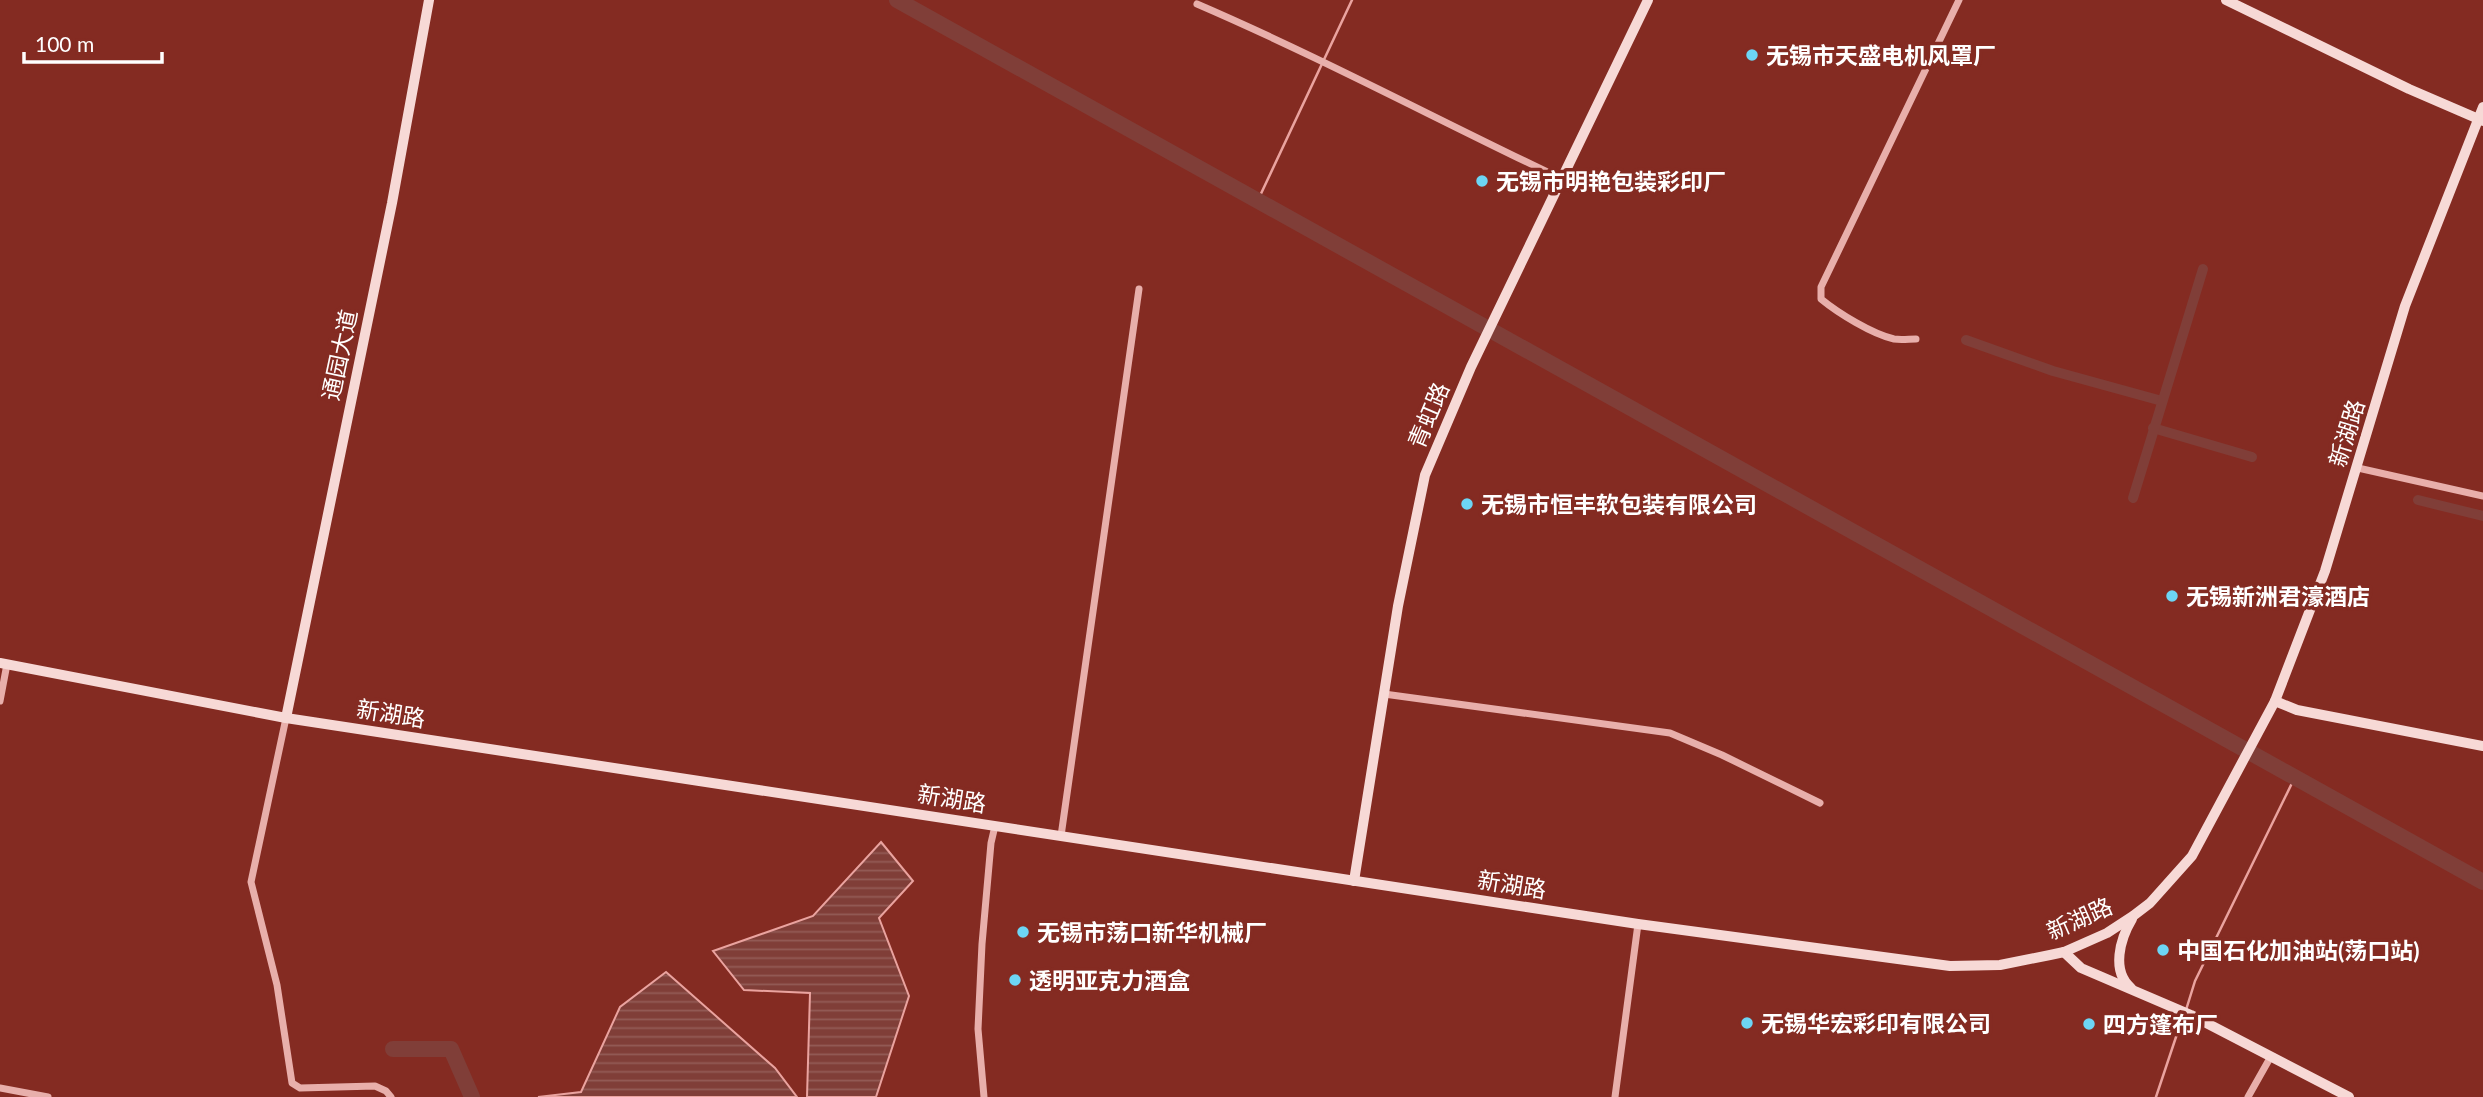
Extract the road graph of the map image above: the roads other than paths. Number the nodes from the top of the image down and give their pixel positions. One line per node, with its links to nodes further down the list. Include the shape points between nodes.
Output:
1 (429, 0): 17 (main road, 通园大道)
2 (1648, 0): 8 (main road, 青虹路)
3 (1959, 0): 10 (street, via 1821,287 1821,299 1867,328 1895,339)
4 (2226, 0): 7 (main road)
5 (1196, 4): 8 (street)
6 (2483, 107): 7 (main road, 新湖路)
7 (2481, 120): 11 (main road, 新湖路, via 2405,306)
8 (1562, 179): 14 (main road, 青虹路, via 1425,475)
9 (1139, 289): 21 (street)
10 (1916, 339)
11 (2358, 468): 12 (street); 16 (main road, 新湖路)
12 (2483, 496)
13 (4, 663): 15 (street); 17 (main road, 新湖路)
14 (1384, 694): 19 (street, via 1670,733); 22 (main road, 青虹路)
15 (0, 701)
16 (2275, 701): 18 (main road, via 2297,710); 23 (main road, 新湖路, via 2192,856)
17 (286, 718): 20 (main road, 新湖路); 30 (street, via 251,882 277,985 292,1083 300,1088 375,1086)
18 (2483, 746)
19 (1820, 803)
20 (995, 825): 21 (main road, 新湖路); 31 (street, via 978,1029)
21 (1061, 836): 22 (main road, 新湖路)
22 (1354, 880): 24 (main road, 新湖路)
23 (2133, 916): 25 (main road, 新湖路); 26 (main road, via 2125,930 2119,967)
24 (1638, 924): 25 (main road, 新湖路, via 1950,966 2000,965); 32 (street)
25 (2064, 952): 26 (main road, via 2081,968)
26 (2136, 992): 27 (main road)
27 (2270, 1058): 33 (street); 34 (main road)
28 (0, 1088): 29 (street)
29 (48, 1097)
30 (391, 1097)
31 (984, 1097)
32 (1615, 1097)
33 (2248, 1097)
34 (2349, 1097)

